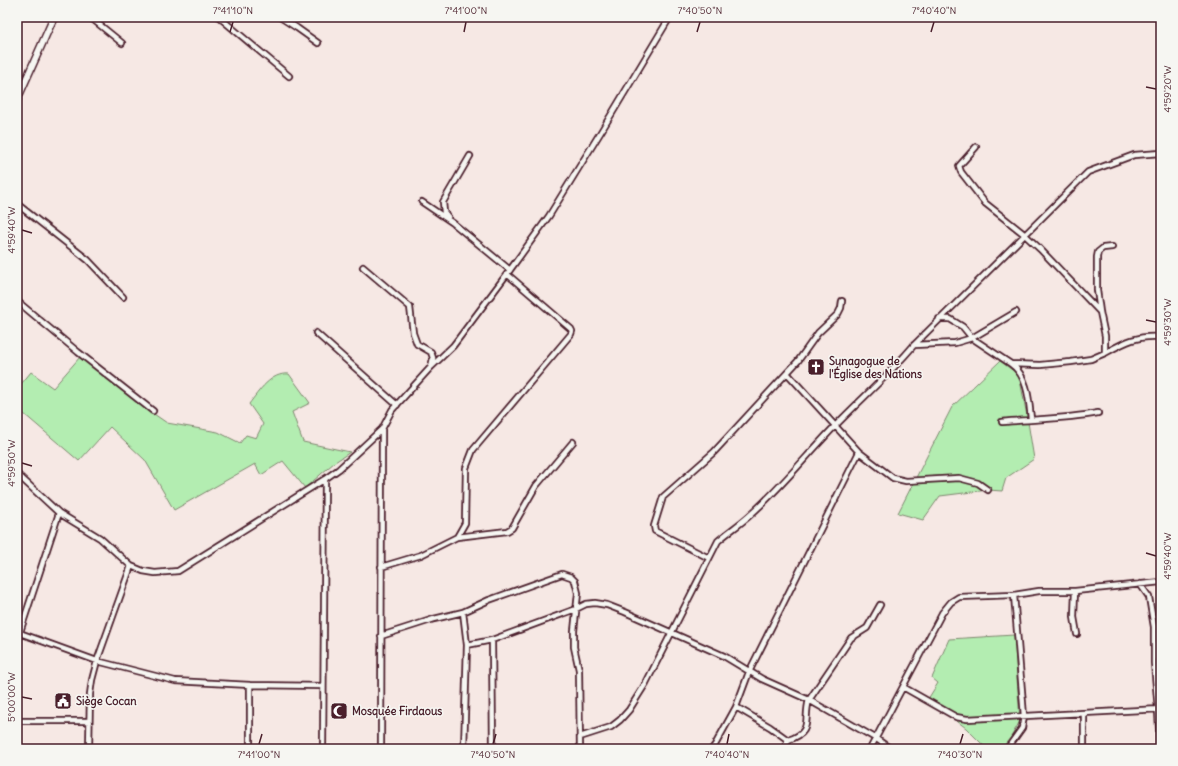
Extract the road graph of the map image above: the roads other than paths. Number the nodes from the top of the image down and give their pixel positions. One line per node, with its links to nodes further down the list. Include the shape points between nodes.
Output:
1 (54, 17): 9 (street)
2 (90, 17): 6 (street)
3 (219, 17): 8 (street)
4 (280, 17): 7 (street)
5 (670, 17): 19 (street, via 549,216)
6 (122, 43)
7 (318, 43)
8 (289, 76)
9 (18, 96)
10 (976, 147): 16 (street, via 959,166 961,172 985,203)
11 (1161, 153): 16 (street, via 1134,155 1088,172)
12 (470, 156): 15 (street, via 443,202 444,212)
13 (422, 202): 15 (street)
14 (17, 204): 20 (street, via 88,260)
15 (453, 223): 19 (street)
16 (1024, 234): 24 (street); 25 (street)
17 (1112, 247): 24 (street, via 1103,248 1096,257)
18 (363, 267): 32 (street, via 410,307 417,344 431,352)
19 (508, 272): 32 (street, via 453,346); 47 (street, via 572,331 572,334 473,450 466,468 465,523)
20 (123, 297)
21 (17, 301): 35 (street)
22 (842, 302): 33 (street, via 838,314 818,333)
23 (1016, 312): 28 (street)
24 (1100, 312): 30 (street, via 1105,336)
25 (939, 320): 28 (street, via 950,319 963,327); 29 (street)
26 (316, 333): 34 (street)
27 (1161, 337): 30 (street, via 1147,336 1127,341)
28 (972, 338): 29 (street, via 955,343); 31 (street)
29 (914, 345): 39 (street)
30 (1105, 353): 31 (street, via 1091,359 1072,362)
31 (1011, 364): 37 (street, via 1023,378)
32 (431, 367): 34 (street)
33 (787, 373): 39 (street); 48 (street, via 714,452 663,497 654,526 655,531)
34 (397, 405): 40 (street)
35 (153, 411)
36 (1098, 413): 37 (street)
37 (1031, 419): 38 (street)
38 (1002, 422)
39 (836, 426): 42 (street); 48 (street, via 776,490 718,541)
40 (382, 429): 44 (street); 50 (street)
41 (574, 442): 47 (street, via 536,486 512,528 507,531)
42 (859, 452): 45 (street, via 893,478 906,481 959,478 978,483); 66 (street)
43 (17, 474): 46 (street)
44 (325, 479): 49 (street, via 178,571 155,574); 68 (street)
45 (988, 490)
46 (59, 513): 49 (street, via 100,538); 58 (street)
47 (457, 537): 50 (street, via 421,555)
48 (709, 558): 59 (street)
49 (131, 566): 65 (street)
50 (381, 567): 61 (street)
51 (1161, 582): 52 (street)
52 (1140, 584): 53 (street); 72 (street, via 1149,597 1152,612 1154,664)
53 (1075, 591): 54 (street, via 1039,591); 60 (street, via 1074,617)
54 (1014, 595): 69 (street, via 959,597 951,602 942,613); 74 (street)
55 (880, 605): 70 (street, via 867,628 851,638)
56 (576, 609): 57 (street, via 578,593 575,581 562,574); 59 (street, via 586,604 607,605); 62 (street); 77 (street, via 574,647 579,670)
57 (463, 612): 61 (street); 64 (street)
58 (18, 632): 63 (street); 65 (street)
59 (671, 633): 66 (street, via 724,656); 77 (street, via 646,684 620,720 611,727)
60 (1077, 634)
61 (381, 636): 84 (street)
62 (492, 640): 64 (street); 86 (street)
63 (17, 641)
64 (467, 645): 85 (street)
65 (96, 661): 67 (street, via 175,681); 76 (street, via 90,694)
66 (749, 672): 70 (street); 71 (street)
67 (250, 685): 68 (street); 82 (street)
68 (323, 686): 83 (street)
69 (903, 687): 74 (street, via 956,717 967,719); 78 (street)
70 (809, 700): 78 (street); 79 (street, via 805,729 800,736)
71 (736, 707): 79 (street); 88 (street)
72 (1160, 709): 73 (street); 80 (street)
73 (1084, 713): 74 (street); 93 (street)
74 (1024, 716): 92 (street, via 1022,728)
75 (17, 721): 76 (street)
76 (89, 721): 81 (street)
77 (580, 737): 87 (street)
78 (875, 738): 90 (street); 91 (street)
79 (788, 740): 89 (street)
80 (1160, 748)
81 (89, 749)
82 (250, 749)
83 (323, 749)
84 (381, 749)
85 (464, 749)
86 (493, 749)
87 (580, 749)
88 (712, 749)
89 (784, 749)
90 (870, 749)
91 (891, 749)
92 (1006, 749)
93 (1084, 749)

